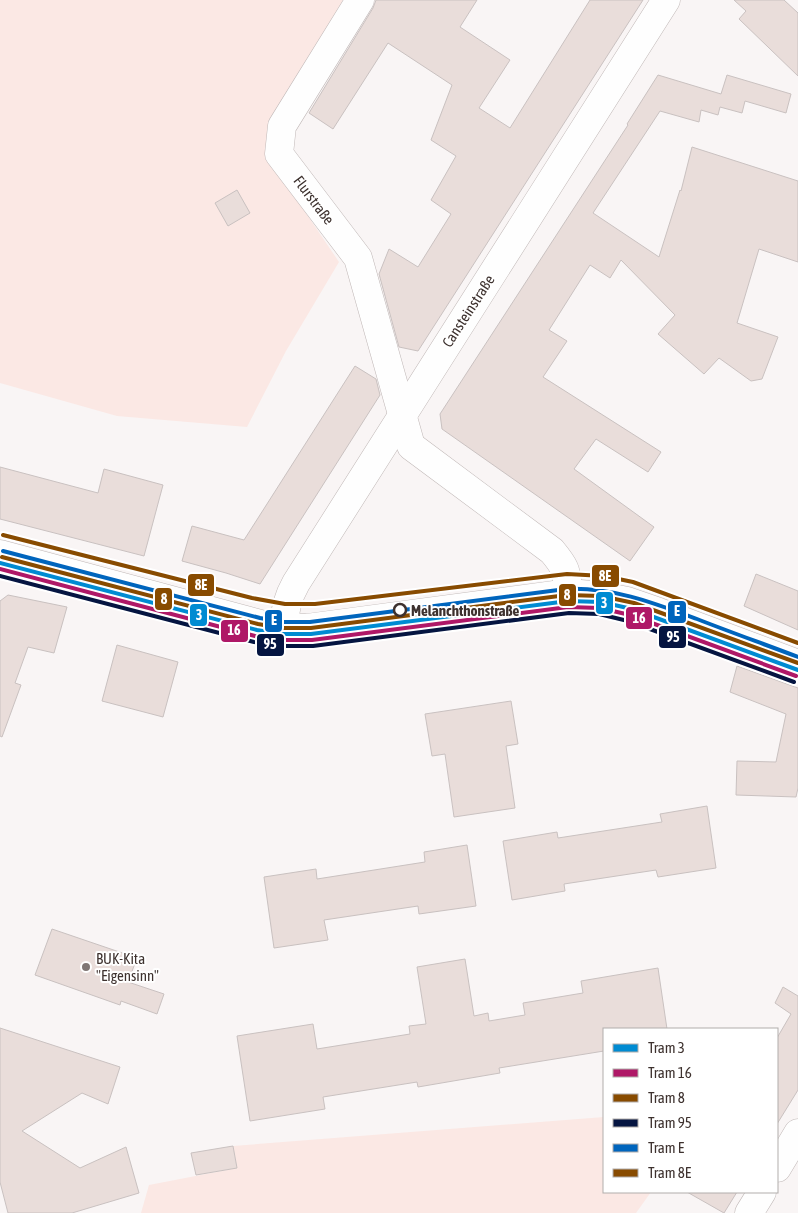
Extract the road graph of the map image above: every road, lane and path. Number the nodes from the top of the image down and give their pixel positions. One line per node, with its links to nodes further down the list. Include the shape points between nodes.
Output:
1 (360, 0): 3 (street, Flurstraße, via 282,126 280,154 358,258)
2 (666, 0): 3 (street, Cansteinstraße)
3 (403, 412): 5 (street, via 411,446 552,551 565,567); 6 (street, Cansteinstraße, via 291,591)
4 (0, 554): 6 (street, via 268,626)
5 (569, 593): 6 (street, via 307,628); 7 (street, via 627,601)
6 (284, 627)
7 (798, 664)
8 (798, 1133): 9 (street)
9 (786, 1163)
10 (761, 1193): 11 (street)
11 (749, 1213)

